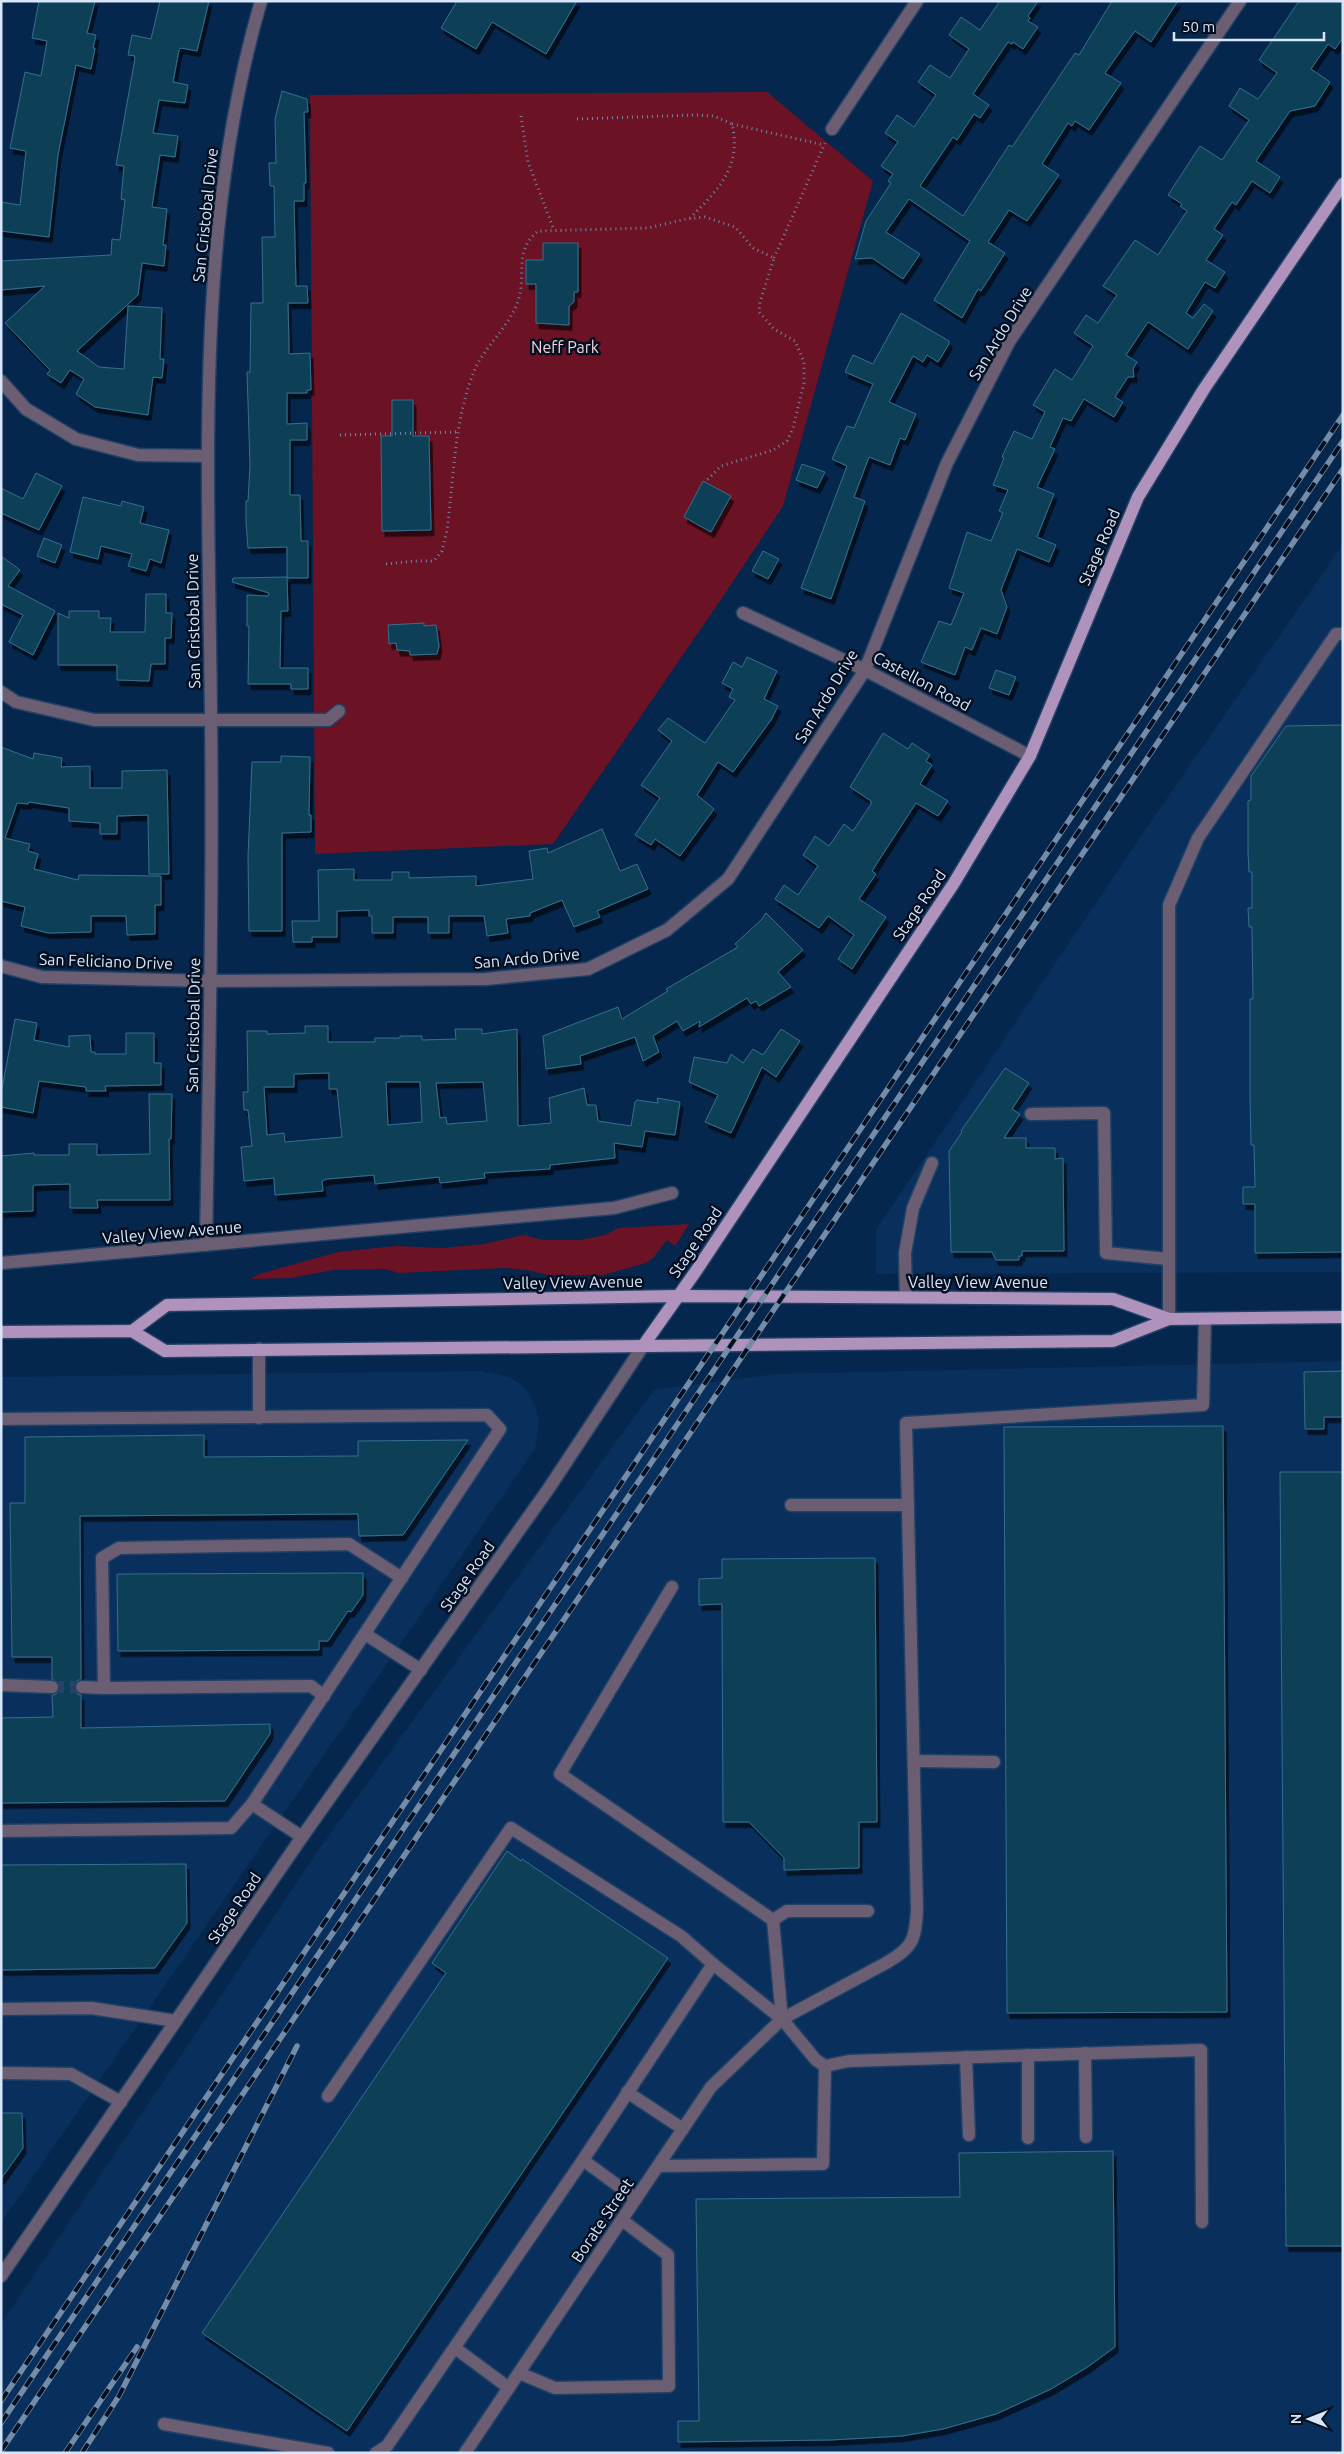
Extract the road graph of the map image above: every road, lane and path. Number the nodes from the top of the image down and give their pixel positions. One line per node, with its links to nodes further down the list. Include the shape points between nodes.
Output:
1 (261, 1): 16 (street, San Cristobal Drive, via 240,80 227,154 215,254)
2 (917, 1): 7 (street)
3 (1240, 1): 21 (street, San Ardo Drive, via 1009,342 946,463)
4 (521, 116): 11 (path, via 528,162)
5 (577, 120): 6 (path, via 696,115 714,116)
6 (732, 124): 8 (path); 10 (path, via 736,141 730,166 717,192)
7 (832, 129): 8 (path)
8 (824, 145): 12 (path)
9 (1343, 184): 25 (main road, Stage Road, via 1204,388 1138,497)
10 (690, 218): 11 (path, via 648,228); 12 (path, via 704,217 735,227 752,248)
11 (554, 230): 14 (path, via 538,231 524,245 518,301 476,367 463,403)
12 (774, 258): 17 (path, via 759,312 774,329 795,341 804,362 804,383 793,428 787,441 772,450 720,466)
13 (1, 381): 16 (street, via 26,409 76,439 138,455)
14 (459, 432): 15 (path); 18 (path, via 442,551 434,561)
15 (340, 435)
16 (206, 456): 24 (street, San Cristobal Drive)
17 (706, 481)
18 (386, 564)
19 (743, 612): 21 (street, Castellon Road)
20 (1343, 634): 32 (street, via 1336,634 1198,838 1168,905)
21 (865, 670): 25 (street, Castellon Road); 27 (street, San Ardo Drive, via 728,879 666,930 588,970 486,980)
22 (1, 692): 24 (street, via 16,702 94,720)
23 (339, 711): 24 (street, via 328,720)
24 (211, 720): 27 (street, San Cristobal Drive)
25 (1030, 756): 34 (main road, Stage Road, via 954,883)
26 (1, 966): 27 (street, San Feliciano Drive, via 42,977)
27 (210, 981): 31 (street, San Cristobal Drive)
28 (1031, 1114): 32 (street, via 1104,1113 1106,1253)
29 (932, 1163): 35 (street, via 913,1208 905,1253)
30 (672, 1193): 31 (street, Valley View Avenue, via 614,1208)
31 (206, 1245): 33 (street, Valley View Avenue)
32 (1168, 1258): 37 (street)
33 (1, 1263)
34 (678, 1296): 35 (main road, Valley View Avenue); 39 (main road, Valley View Avenue, via 166,1306); 41 (main road, Stage Road)
35 (906, 1297): 37 (main road, Valley View Avenue, via 1112,1299)
36 (1343, 1317): 38 (main road, Valley View Avenue)
37 (1168, 1319): 38 (main road, Valley View Avenue); 41 (main road, Valley View Avenue, via 1112,1341)
38 (1204, 1319): 45 (street, Borate Street, via 1202,1405 906,1423)
39 (132, 1330): 40 (main road); 42 (main road, Valley View Avenue, via 165,1350)
40 (1, 1332)
41 (643, 1346): 42 (main road, Valley View Avenue); 50 (street, Stage Road, via 549,1488)
42 (258, 1349): 43 (street)
43 (258, 1418): 44 (street); 47 (street, via 487,1415 494,1421 500,1429)
44 (1, 1419)
45 (908, 1504): 46 (street); 56 (street, Borate Street)
46 (791, 1505)
47 (402, 1578): 49 (street); 54 (street, via 349,1544 118,1548 102,1558)
48 (672, 1587): 62 (street, via 560,1774)
49 (364, 1634): 50 (street); 55 (street)
50 (420, 1670): 60 (street, Stage Road)
51 (1, 1685): 52 (street)
52 (52, 1687)
53 (82, 1687): 54 (street)
54 (104, 1688): 55 (street, via 311,1686)
55 (324, 1696): 58 (street)
56 (914, 1761): 57 (street); 65 (street, Borate Street, via 915,1937 902,1954)
57 (994, 1762)
58 (252, 1804): 59 (street, via 230,1828); 60 (street)
59 (1, 1831)
60 (302, 1837): 66 (street, Stage Road)
61 (868, 1911): 62 (street, via 786,1911)
62 (773, 1920): 65 (street)
63 (713, 1964): 65 (street); 72 (street); 73 (street, via 681,1936 510,1828)
64 (1, 2009): 66 (street, via 91,2008)
65 (782, 2019): 70 (street, via 816,2060); 75 (street, Borate Street, via 711,2087)
66 (176, 2021): 74 (street, Stage Road)
67 (1085, 2053): 68 (street); 77 (street); 83 (street, via 1201,2050)
68 (1028, 2055): 69 (street); 78 (street)
69 (966, 2057): 70 (street, via 848,2061); 76 (street)
70 (825, 2066): 80 (street, via 822,2164)
71 (1, 2073): 74 (street, via 71,2074)
72 (626, 2092): 75 (street); 79 (street)
73 (328, 2096)
74 (120, 2102): 84 (street, Stage Road)
75 (683, 2129): 80 (street, Borate Street)
76 (968, 2135)
77 (1086, 2137)
78 (1028, 2138)
79 (582, 2160): 81 (street); 85 (street)
80 (658, 2166): 81 (street, Borate Street)
81 (636, 2199): 82 (street, Borate Street)
82 (622, 2220): 86 (street, Borate Street); 86 (street, via 668,2255 669,2386 555,2388)
83 (1202, 2222)
84 (1, 2276)
85 (455, 2348): 87 (street); 90 (street, via 386,2446)
86 (518, 2373): 87 (street, Borate Street)
87 (509, 2388): 91 (street, Borate Street)
88 (164, 2424): 89 (street)
89 (328, 2453)
90 (376, 2453)
91 (465, 2453)

